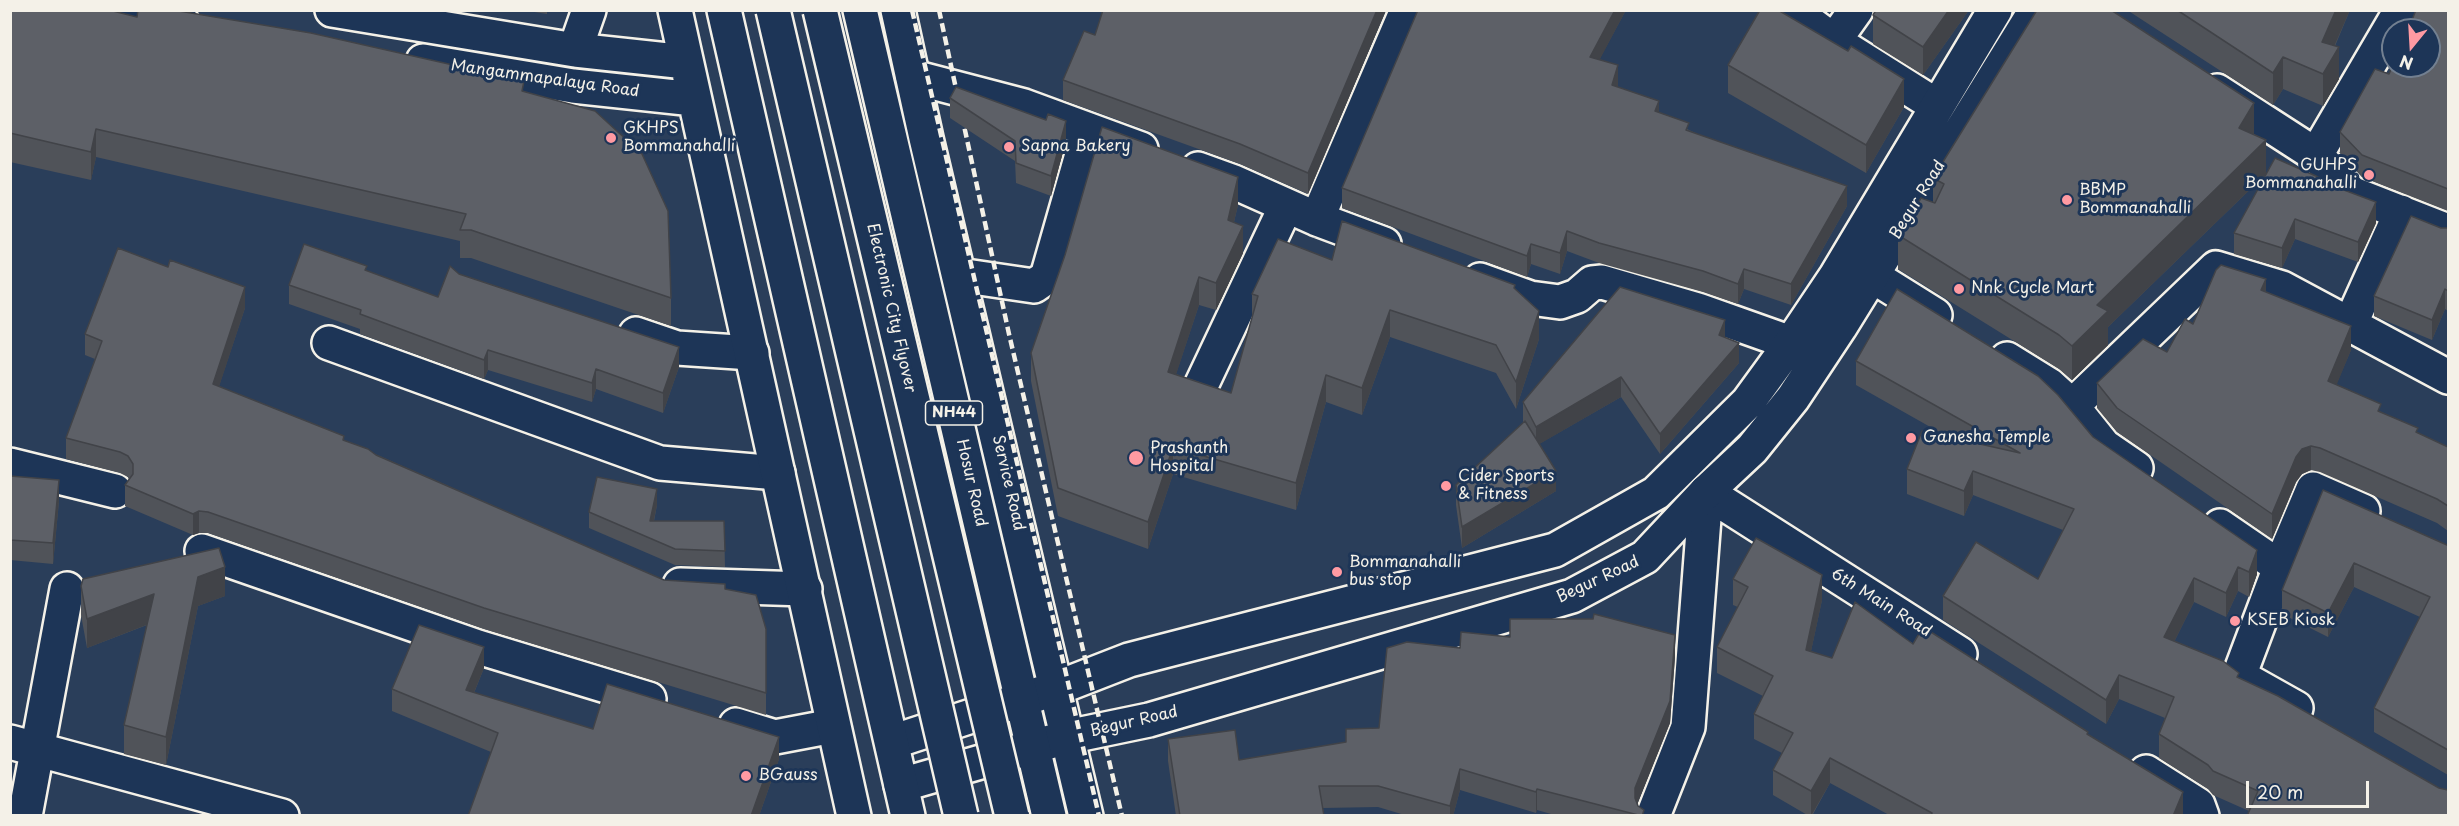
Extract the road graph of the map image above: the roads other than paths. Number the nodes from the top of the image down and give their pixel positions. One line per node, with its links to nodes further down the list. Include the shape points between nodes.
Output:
1 (113, 10): 16 (main road)
2 (332, 10): 18 (main road, Mangammapalaya Road)
3 (589, 10): 18 (main road)
4 (675, 10): 20 (main road)
5 (724, 10): 63 (main road)
6 (773, 10): 71 (main road, bridge)
7 (820, 10): 72 (main road, Electronic City Flyover, bridge)
8 (860, 10): 57 (main road, Hosur Road / NH44)
9 (898, 10): 22 (main road, Service Road)
10 (1407, 10): 29 (main road)
11 (1792, 10): 17 (main road)
12 (1856, 10): 17 (main road)
13 (1995, 10): 24 (main road, Begur Road)
14 (2036, 10): 34 (main road, Begur Road)
15 (2401, 10): 26 (main road)
16 (207, 26)
17 (1834, 41): 24 (main road)
18 (575, 50): 20 (main road, Mangammapalaya Road)
19 (396, 57): 23 (main road, Mangammapalaya Road, via 573,86)
20 (686, 62): 23 (main road)
21 (2187, 72): 26 (main road)
22 (913, 77): 25 (main road, via 1024,106); 33 (main road, Service Road)
23 (694, 99): 39 (main road)
24 (1936, 106): 38 (main road, Begur Road, via 1836,276)
25 (1089, 130): 27 (main road, via 1234,182); 33 (main road, via 1047,277 1034,286)
26 (2316, 155): 28 (main road, via 2351,193)
27 (1286, 206): 29 (main road); 41 (main road)
28 (2401, 212): 30 (main road); 35 (main road)
29 (1317, 219): 31 (main road)
30 (2448, 231)
31 (1407, 253)
32 (1452, 269): 38 (main road, via 1545,302 1569,300 1585,286 1602,282)
33 (959, 275): 56 (main road, Service Road)
34 (1871, 275): 42 (main road, via 2049,385); 47 (main road, Begur Road, via 1793,398 1752,449)
35 (2350, 325): 40 (main road); 42 (main road, via 2282,288 2216,268)
36 (610, 326): 39 (main road, via 677,348)
37 (329, 343): 44 (main road, via 660,463)
38 (1791, 343): 56 (main road, Begur Road, via 1748,402 1656,493 1555,550 1129,660)
39 (752, 353): 44 (main road)
40 (2448, 377)
41 (1199, 390)
42 (2072, 406): 45 (main road, via 2104,446)
43 (10, 465): 46 (main road)
44 (778, 473): 54 (main road)
45 (2163, 486)
46 (115, 491)
47 (1706, 492): 55 (main road, 6th Main Road); 62 (main road, Begur Road, via 1645,557 1572,596 1149,720); 75 (main road, via 1688,727)
48 (2192, 507): 51 (main road)
49 (2388, 522): 51 (main road, via 2313,489)
50 (202, 551): 58 (main road, via 478,647)
51 (2280, 567): 60 (main road, via 2239,676)
52 (650, 575): 54 (main road, via 671,584)
53 (67, 589): 64 (main road)
54 (805, 589): 61 (main road)
55 (1987, 671)
56 (1057, 688): 57 (main road, Begur Road); 62 (main road, Service Road)
57 (1020, 699): 63 (main road, Begur Road); 65 (main road, Hosur Road / NH44)
58 (672, 706)
59 (707, 716): 61 (main road, via 775,736)
60 (2319, 722)
61 (833, 726): 70 (main road)
62 (1067, 737): 65 (main road, Begur Road); 74 (main road, Service Road)
63 (892, 742): 67 (main road)
64 (25, 746): 68 (main road); 69 (main road)
65 (1033, 748): 67 (main road, Begur Road); 73 (main road, Hosur Road / NH44)
66 (2118, 754): 76 (main road, via 2198,805)
67 (905, 800)
68 (25, 816)
69 (282, 816)
70 (854, 816)
71 (961, 816)
72 (1011, 816)
73 (1049, 816)
74 (1086, 816)
75 (1653, 816)
76 (2202, 816)

